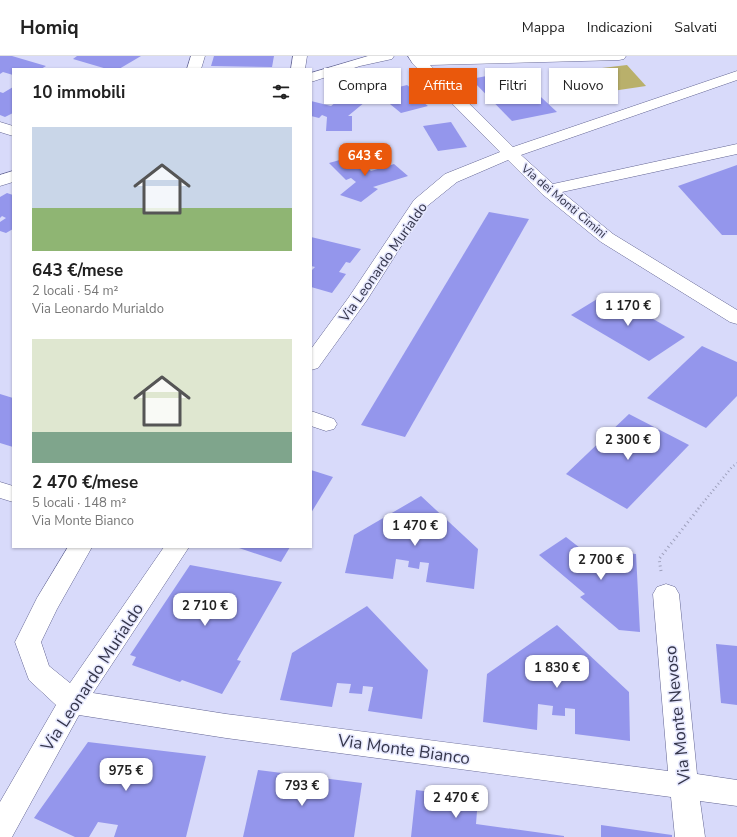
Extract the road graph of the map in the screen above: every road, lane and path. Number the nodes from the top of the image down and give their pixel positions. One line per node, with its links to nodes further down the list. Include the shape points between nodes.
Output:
1 (198, 56): 6 (street)
2 (300, 56): 7 (street)
3 (387, 56): 9 (street)
4 (619, 56): 5 (street)
5 (417, 58): 15 (street, Via dei Monti Cimini)
6 (194, 68)
7 (298, 68)
8 (737, 75): 10 (street, Via Leonardo Murialdo)
9 (312, 78)
10 (714, 84): 11 (street); 15 (street, Via Leonardo Murialdo)
11 (737, 89)
12 (0, 127): 13 (street)
13 (12, 131)
14 (737, 149): 18 (street)
15 (510, 154): 18 (street, Via dei Monti Cimini); 20 (street, Via Leonardo Murialdo, via 451,178 420,204 357,300)
16 (12, 176): 17 (street)
17 (0, 181)
18 (548, 190): 19 (street, Via dei Monti Cimini, via 608,238)
19 (737, 318)
20 (312, 361)
21 (737, 463): 26 (path, via 659,559)
22 (0, 490): 23 (street)
23 (12, 494)
24 (79, 548): 27 (street, via 28,642 38,672)
25 (177, 548): 27 (street, Via Leonardo Murialdo)
26 (666, 594): 28 (street, Via Monte Nevoso)
27 (72, 702): 28 (street, Via Monte Bianco, via 234,727); 30 (street, Via Leonardo Murialdo)
28 (684, 786): 29 (street, Via Monte Bianco); 31 (street, Via Monte Nevoso)
29 (737, 793)
30 (0, 830)
31 (690, 837)

